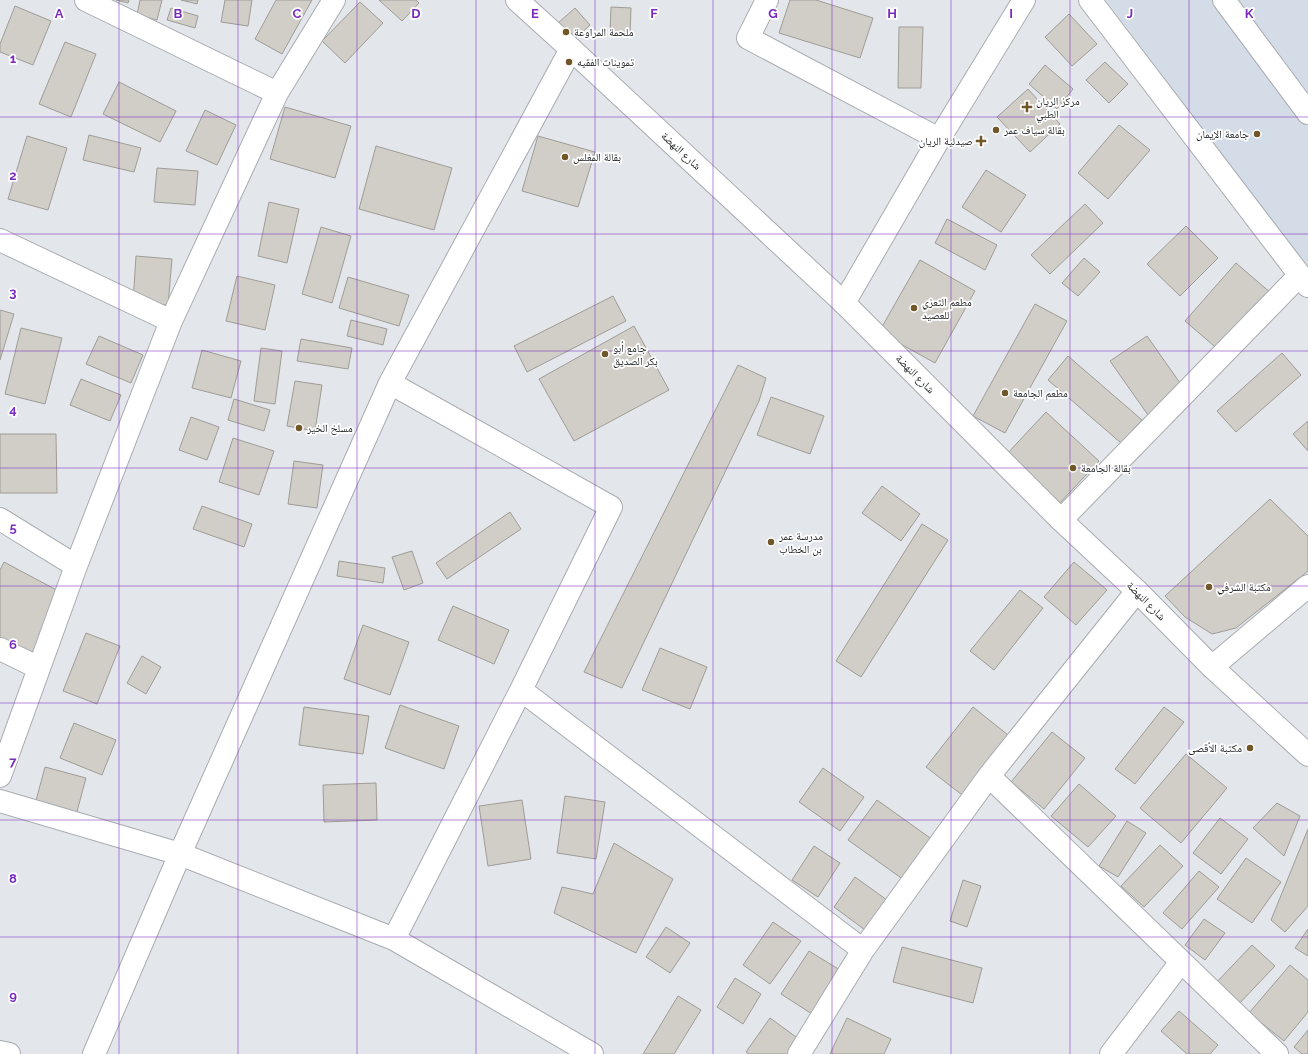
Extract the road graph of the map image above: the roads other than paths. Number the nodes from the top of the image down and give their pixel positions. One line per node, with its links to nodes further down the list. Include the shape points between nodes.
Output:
1 (86, 0): 9 (street)
2 (334, 0): 9 (street)
3 (516, 0): 8 (street, شارع النهضة)
4 (767, 0): 11 (street, via 748,38)
5 (1024, 0): 11 (street)
6 (1090, 0): 13 (street)
7 (1224, 0): 10 (street)
8 (571, 48): 14 (street, شارع النهضة); 16 (street)
9 (277, 93): 15 (street)
10 (1308, 113)
11 (939, 139): 14 (street)
12 (0, 240): 15 (street)
13 (1304, 281): 18 (street)
14 (844, 303): 18 (street, شارع النهضة)
15 (171, 321): 19 (street)
16 (390, 383): 25 (street, via 611,507); 30 (street)
17 (0, 519): 19 (street)
18 (1061, 520): 21 (street, شارع النهضة)
19 (76, 566): 24 (street)
20 (1308, 586): 23 (street)
21 (1137, 592): 23 (street, شارع النهضة); 28 (street)
22 (0, 649): 24 (street)
23 (1212, 667): 26 (street, شارع النهضة)
24 (39, 668): 27 (street)
25 (522, 690): 31 (street); 32 (street)
26 (1308, 754)
27 (0, 776)
28 (989, 776): 32 (street); 33 (street)
29 (0, 801): 30 (street)
30 (180, 854): 31 (street); 36 (street)
31 (394, 938): 37 (street)
32 (863, 950): 38 (street)
33 (1181, 962): 39 (street); 40 (street)
34 (0, 1052): 35 (street)
35 (9, 1054)
36 (94, 1054)
37 (592, 1054)
38 (799, 1054)
39 (1111, 1054)
40 (1277, 1054)

